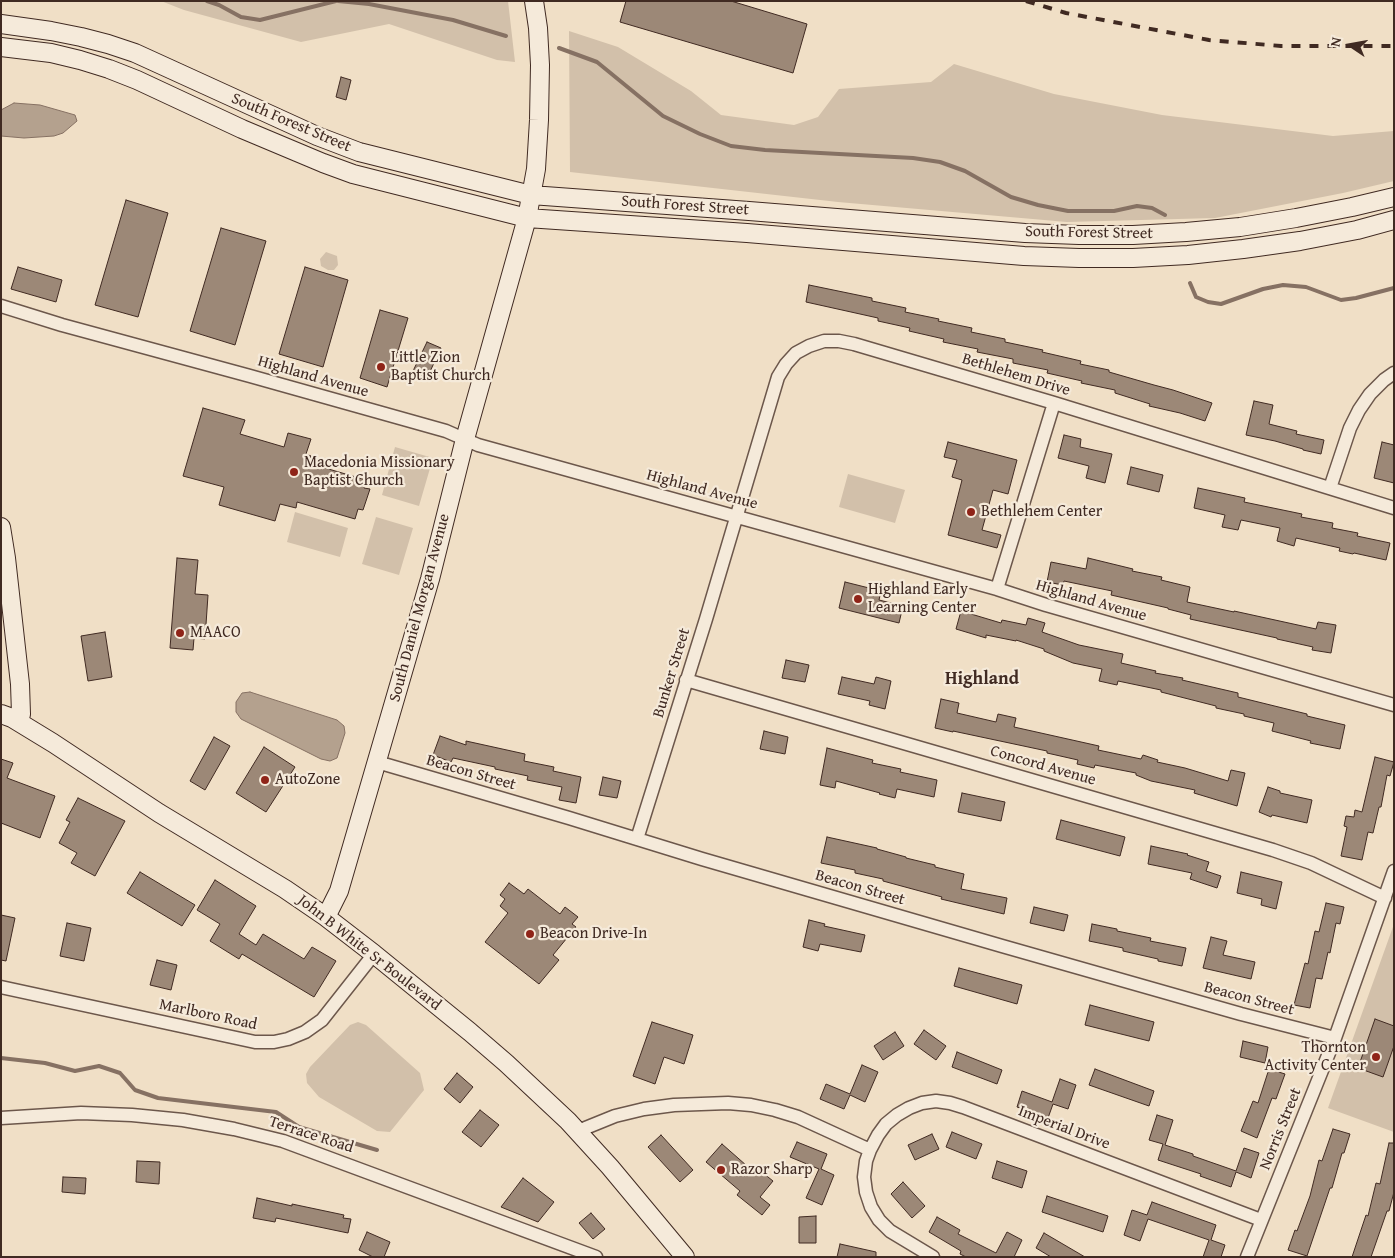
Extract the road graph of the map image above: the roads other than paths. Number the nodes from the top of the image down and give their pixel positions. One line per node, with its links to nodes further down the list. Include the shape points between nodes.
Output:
1 (534, 1): 4 (street, South Daniel Morgan Avenue, via 540,83)
2 (1, 24): 4 (street, South Forest Street, via 108,44 359,152)
3 (1, 47): 6 (street, South Forest Street, via 51,53 109,69 242,129 353,174)
4 (532, 195): 5 (street, South Forest Street, via 1079,235 1240,227); 6 (street, South Daniel Morgan Avenue)
5 (1394, 197)
6 (527, 218): 7 (street, South Forest Street, via 1079,258 1188,255 1242,249 1300,241); 11 (street, South Daniel Morgan Avenue)
7 (1394, 220)
8 (1, 306): 11 (street, Highland Avenue)
9 (1394, 373): 12 (street, via 1370,394 1359,410)
10 (1054, 404): 12 (street, Bethlehem Drive); 14 (street, Bethlehem Drive, via 854,344 824,341 809,346 796,353 778,378); 16 (street)
11 (465, 439): 14 (street, Highland Avenue); 21 (street, South Daniel Morgan Avenue, via 430,580)
12 (1330, 488): 13 (street, Bethlehem Drive)
13 (1394, 508)
14 (737, 517): 16 (street, Highland Avenue); 17 (street, Bunker Street)
15 (1, 527): 20 (street, via 20,684)
16 (997, 589): 18 (street, Highland Avenue)
17 (686, 680): 22 (street, Bunker Street); 24 (street, Concord Avenue, via 1273,850 1311,863)
18 (1394, 705)
19 (1, 714): 20 (street, John B White Sr Boulevard)
20 (19, 722): 25 (street, John B White Sr Boulevard)
21 (377, 762): 22 (street, Beacon Street); 25 (street, South Daniel Morgan Avenue, via 339,891)
22 (637, 839): 28 (street, Beacon Street, via 1002,946)
23 (1394, 871): 24 (street, Norris Street)
24 (1385, 898): 28 (street, Norris Street)
25 (326, 917): 26 (street, John B White Sr Boulevard)
26 (374, 954): 27 (street, Marlboro Road, via 322,1020 305,1032 274,1042 255,1042); 30 (street, John B White Sr Boulevard, via 506,1063)
27 (1, 987)
28 (1335, 1038): 32 (street, Norris Street)
29 (1, 1118): 33 (street, Terrace Road, via 81,1113 132,1114 234,1129 283,1141)
30 (578, 1131): 31 (street, via 615,1116 644,1109 728,1103 775,1110); 34 (street, John B White Sr Boulevard)
31 (870, 1150): 32 (street, Imperial Drive, via 878,1134 897,1115 922,1103 950,1103); 35 (street, Imperial Drive, via 864,1177 871,1207 890,1231)
32 (1261, 1220): 36 (street, Norris Street)
33 (596, 1257)
34 (685, 1257)
35 (933, 1257)
36 (1247, 1257)

